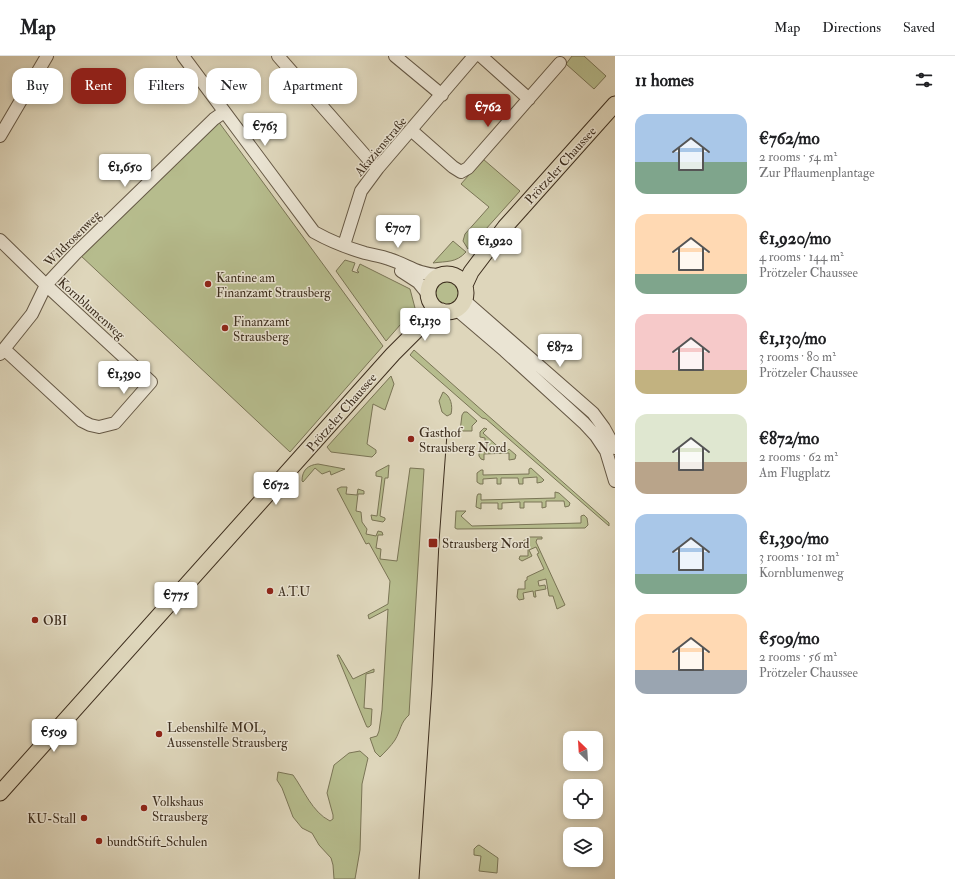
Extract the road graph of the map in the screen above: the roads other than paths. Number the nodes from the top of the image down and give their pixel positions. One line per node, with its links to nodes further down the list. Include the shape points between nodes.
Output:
1 (47, 56): 13 (street)
2 (183, 56): 11 (street)
3 (278, 56): 14 (street)
4 (395, 56): 8 (street)
5 (474, 56): 8 (street, Akazienstraße)
6 (481, 56): 9 (street)
7 (560, 63): 9 (street)
8 (442, 95): 12 (street, Akazienstraße)
9 (529, 99): 12 (street, via 468,168 461,172)
10 (615, 104): 15 (main road, Prötzeler Chaussee)
11 (224, 112): 17 (street, via 314,232); 20 (street, Wildrosenweg, via 129,201)
12 (411, 130): 14 (street, Akazienstraße)
13 (0, 136)
14 (378, 168): 17 (street, Akazienstraße, via 361,191)
15 (505, 227): 19 (main road, Prötzeler Chaussee, via 467,263); 21 (main road, Prötzeler Chaussee, via 471,272)
16 (0, 240): 20 (street, Wildrosenweg)
17 (344, 245): 18 (street)
18 (366, 253): 19 (street, via 388,258 422,273); 22 (street, via 414,278)
19 (445, 274): 21 (main road, via 460,278); 22 (main road, Prötzeler Chaussee, via 430,283)
20 (46, 285): 25 (street, Wildrosenweg, via 32,314); 25 (street, Kornblumenweg, via 151,382 115,423 99,427 82,421)
21 (465, 285): 23 (main road, Prötzeler Chaussee, via 466,295)
22 (428, 296): 24 (main road, via 434,308); 26 (main road, Prötzeler Chaussee, via 416,321)
23 (461, 305): 24 (main road, via 451,312); 27 (street, via 593,413); 28 (street, via 596,436 606,451)
24 (442, 311): 26 (main road, Prötzeler Chaussee, via 421,326)
25 (2, 351)
26 (393, 354): 29 (main road, Prötzeler Chaussee)
27 (615, 448)
28 (615, 481)
29 (0, 793)

